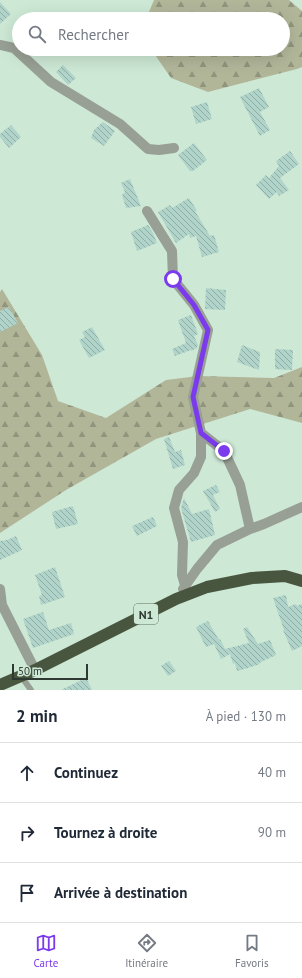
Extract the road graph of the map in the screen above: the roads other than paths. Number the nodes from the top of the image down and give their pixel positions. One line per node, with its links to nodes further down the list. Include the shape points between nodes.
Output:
1 (0, 45): 2 (street)
2 (12, 48)
3 (23, 56): 4 (street, via 51,82 120,124 148,149)
4 (174, 148)
5 (147, 210): 6 (street, via 172,251 173,279 194,305 208,330 193,397)
6 (201, 433): 8 (street, via 224,451 240,485); 10 (street, via 201,457 194,473 179,490 174,508 183,542 182,575)
7 (302, 507): 8 (street)
8 (250, 529): 10 (street, via 217,545)
9 (302, 581): 12 (highway, N1, via 285,576 252,578 207,587)
10 (185, 585): 12 (street)
11 (0, 589): 13 (street, via 2,605)
12 (176, 599): 13 (highway, N1)
13 (35, 670): 14 (highway, N1)
14 (21, 676): 15 (highway, N1); 16 (lane)
15 (0, 685)
16 (31, 690)

